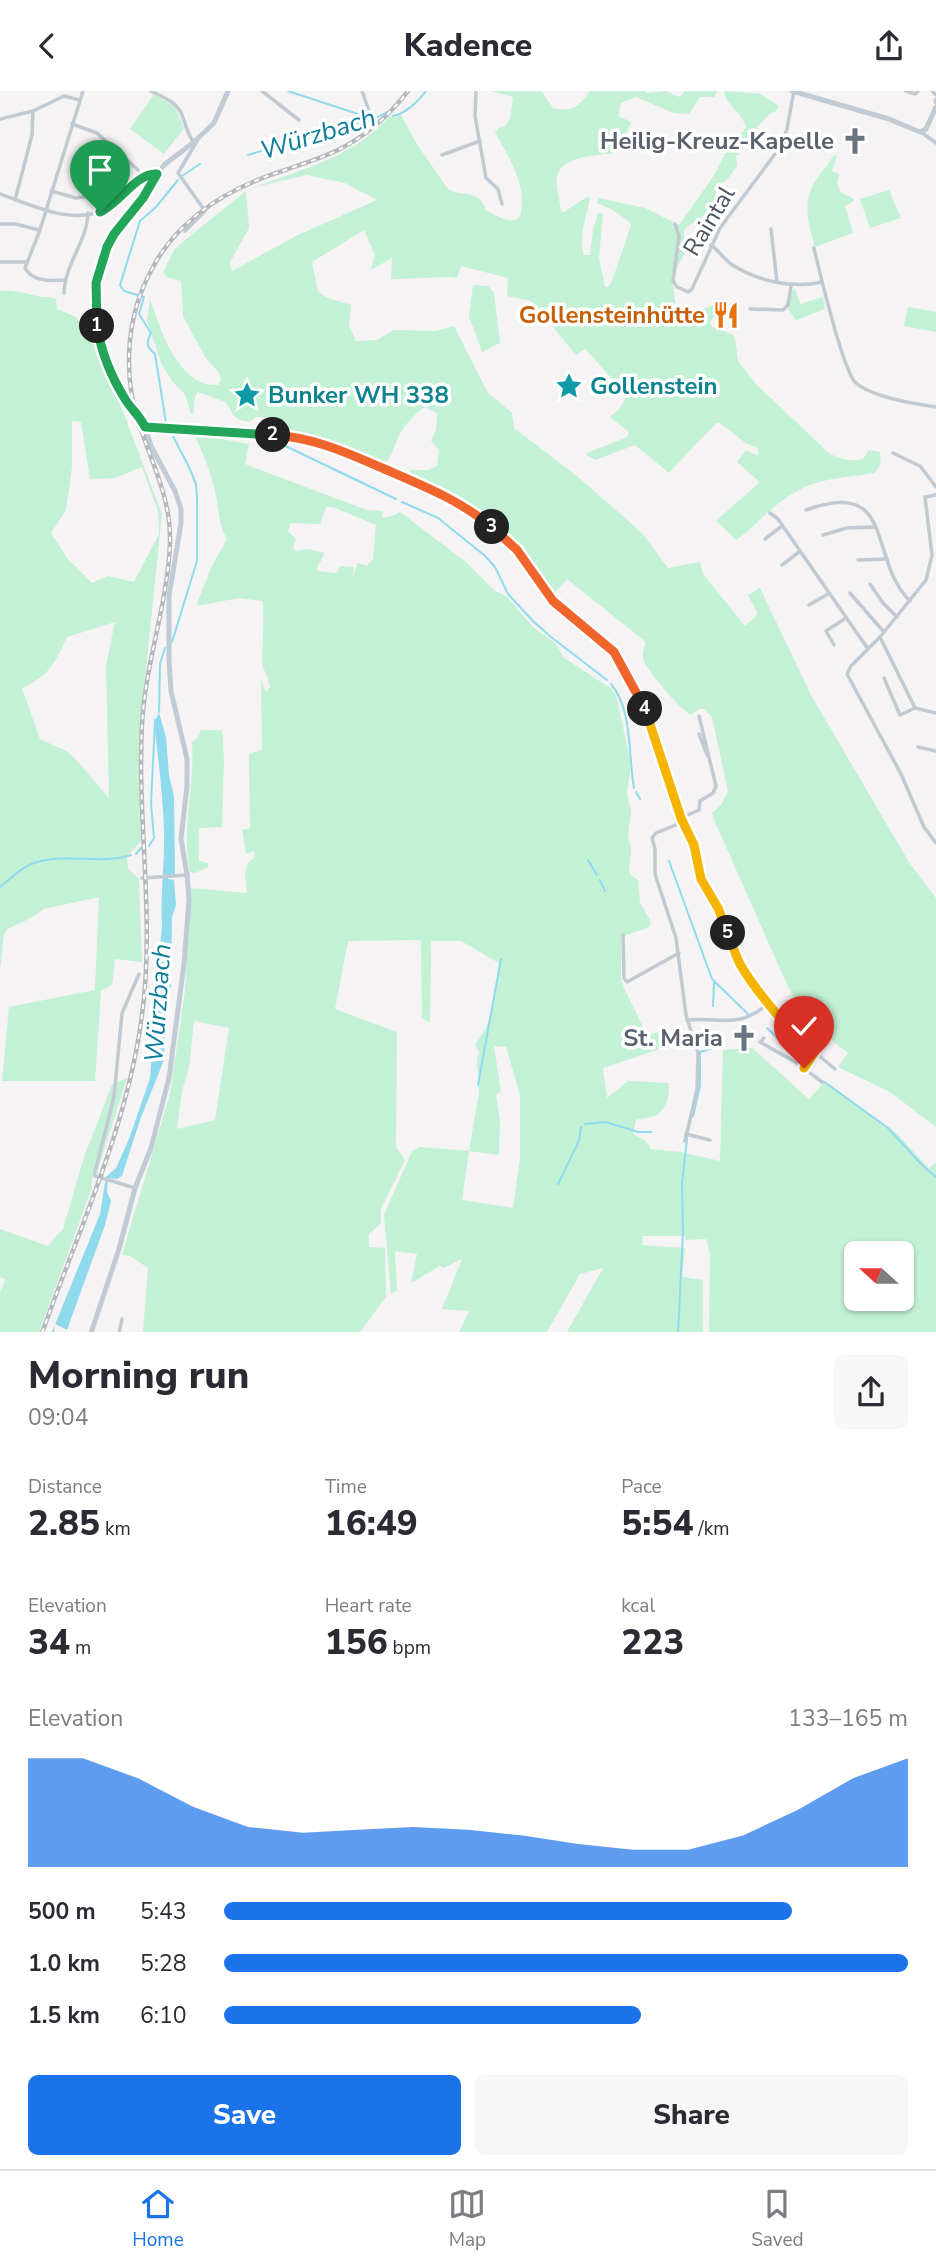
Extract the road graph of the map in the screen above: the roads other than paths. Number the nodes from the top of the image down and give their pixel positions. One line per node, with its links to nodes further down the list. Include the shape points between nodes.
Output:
1 (83, 91): 12 (street)
2 (151, 91): 20 (street, via 176,106 187,133)
3 (228, 91): 20 (main road, via 214,123)
4 (262, 91): 17 (street)
5 (362, 91): 15 (street)
6 (476, 91): 21 (street)
7 (793, 91): 11 (main road); 38 (street, Raintal, via 780,146)
8 (906, 91): 9 (street)
9 (918, 91)
10 (932, 91): 13 (street)
11 (810, 93): 19 (main road)
12 (79, 100): 14 (street, via 64,96); 18 (street)
13 (936, 101): 19 (main road, via 927,125)
14 (33, 111): 16 (street); 29 (street, via 32,135)
15 (370, 114)
16 (0, 119)
17 (299, 120)
18 (72, 123): 24 (street, via 97,133); 27 (street)
19 (918, 131): 22 (street)
20 (196, 140): 26 (main road); 37 (street, via 178,173 205,211)
21 (480, 141): 23 (street); 30 (street, via 486,178 498,188)
22 (936, 143)
23 (442, 155)
24 (125, 159): 25 (street); 27 (street, via 89,196 76,198)
25 (138, 170)
26 (157, 174): 32 (street, via 146,175 106,209); 49 (main road, via 110,240 95,302 101,346 125,400)
27 (51, 191): 31 (street)
28 (0, 194): 29 (street)
29 (15, 200): 31 (street)
30 (502, 204)
31 (45, 211): 32 (street); 36 (street)
32 (88, 213): 42 (street)
33 (675, 224): 38 (street, Raintal, via 679,236 673,281 686,292 692,289)
34 (0, 225): 36 (street)
35 (771, 229): 44 (street)
36 (40, 230): 41 (street)
37 (185, 231)
38 (711, 244): 44 (street, via 730,263)
39 (814, 248): 43 (street)
40 (0, 262): 41 (street)
41 (27, 262): 42 (street, via 29,274)
42 (65, 280): 46 (street)
43 (822, 282): 45 (street); 48 (street, via 854,381 896,399)
44 (777, 283): 45 (street)
45 (791, 286): 47 (street, via 783,310)
46 (64, 293)
47 (750, 309)
48 (936, 407)
49 (145, 427): 63 (street, via 312,440 335,447 464,506 517,550); 85 (main road, via 181,509 168,610 171,691 188,772 181,839)
50 (893, 453): 51 (street, via 920,466)
51 (936, 487)
52 (936, 495): 67 (street, via 925,497 932,562)
53 (806, 510): 56 (street, via 851,501)
54 (770, 513): 55 (street)
55 (782, 526): 58 (street); 59 (street)
56 (875, 527): 57 (street); 60 (street)
57 (823, 535)
58 (765, 539)
59 (799, 552): 62 (street); 65 (street)
60 (887, 558): 61 (street); 67 (street, via 895,580)
61 (858, 560)
62 (782, 565)
63 (530, 569): 83 (street, via 553,601 619,657 646,713)
64 (870, 584): 69 (street)
65 (828, 593): 68 (street); 70 (street)
66 (850, 593): 71 (street)
67 (911, 601): 69 (street)
68 (809, 605)
69 (897, 617): 71 (street)
70 (846, 618): 73 (street, via 826,631); 74 (street)
71 (884, 632): 72 (street)
72 (880, 637): 74 (street); 76 (street)
73 (834, 645)
74 (868, 649): 84 (street, via 849,668 848,677)
75 (884, 678): 76 (street, via 900,715)
76 (915, 708): 77 (street)
77 (936, 713)
78 (699, 716): 82 (street)
79 (699, 734): 82 (street)
80 (918, 747): 81 (street)
81 (936, 751)
82 (710, 758): 83 (street, via 716,789 700,801 699,810)
83 (682, 820): 88 (street, via 652,838 655,874); 90 (street, via 694,845 701,879 739,962)
84 (936, 843)
85 (187, 876): 86 (street); 100 (main road, via 188,913 173,1052 151,1148)
86 (142, 878)
87 (623, 935): 88 (street, via 627,982)
88 (679, 953): 91 (street)
89 (139, 974): 100 (street, via 122,1013 114,1097 95,1172 95,1176)
90 (770, 1003): 91 (street, via 736,1021); 93 (street)
91 (687, 1020): 97 (street, via 697,1048 698,1072)
92 (764, 1038): 94 (street, via 760,1041)
93 (814, 1053): 94 (street); 95 (street)
94 (804, 1068): 96 (street)
95 (835, 1069)
96 (822, 1082)
97 (686, 1134): 98 (street); 99 (street)
98 (710, 1140)
99 (685, 1141)
100 (135, 1188): 102 (main road)
101 (122, 1319): 103 (street)
102 (91, 1332)
103 (120, 1332)

